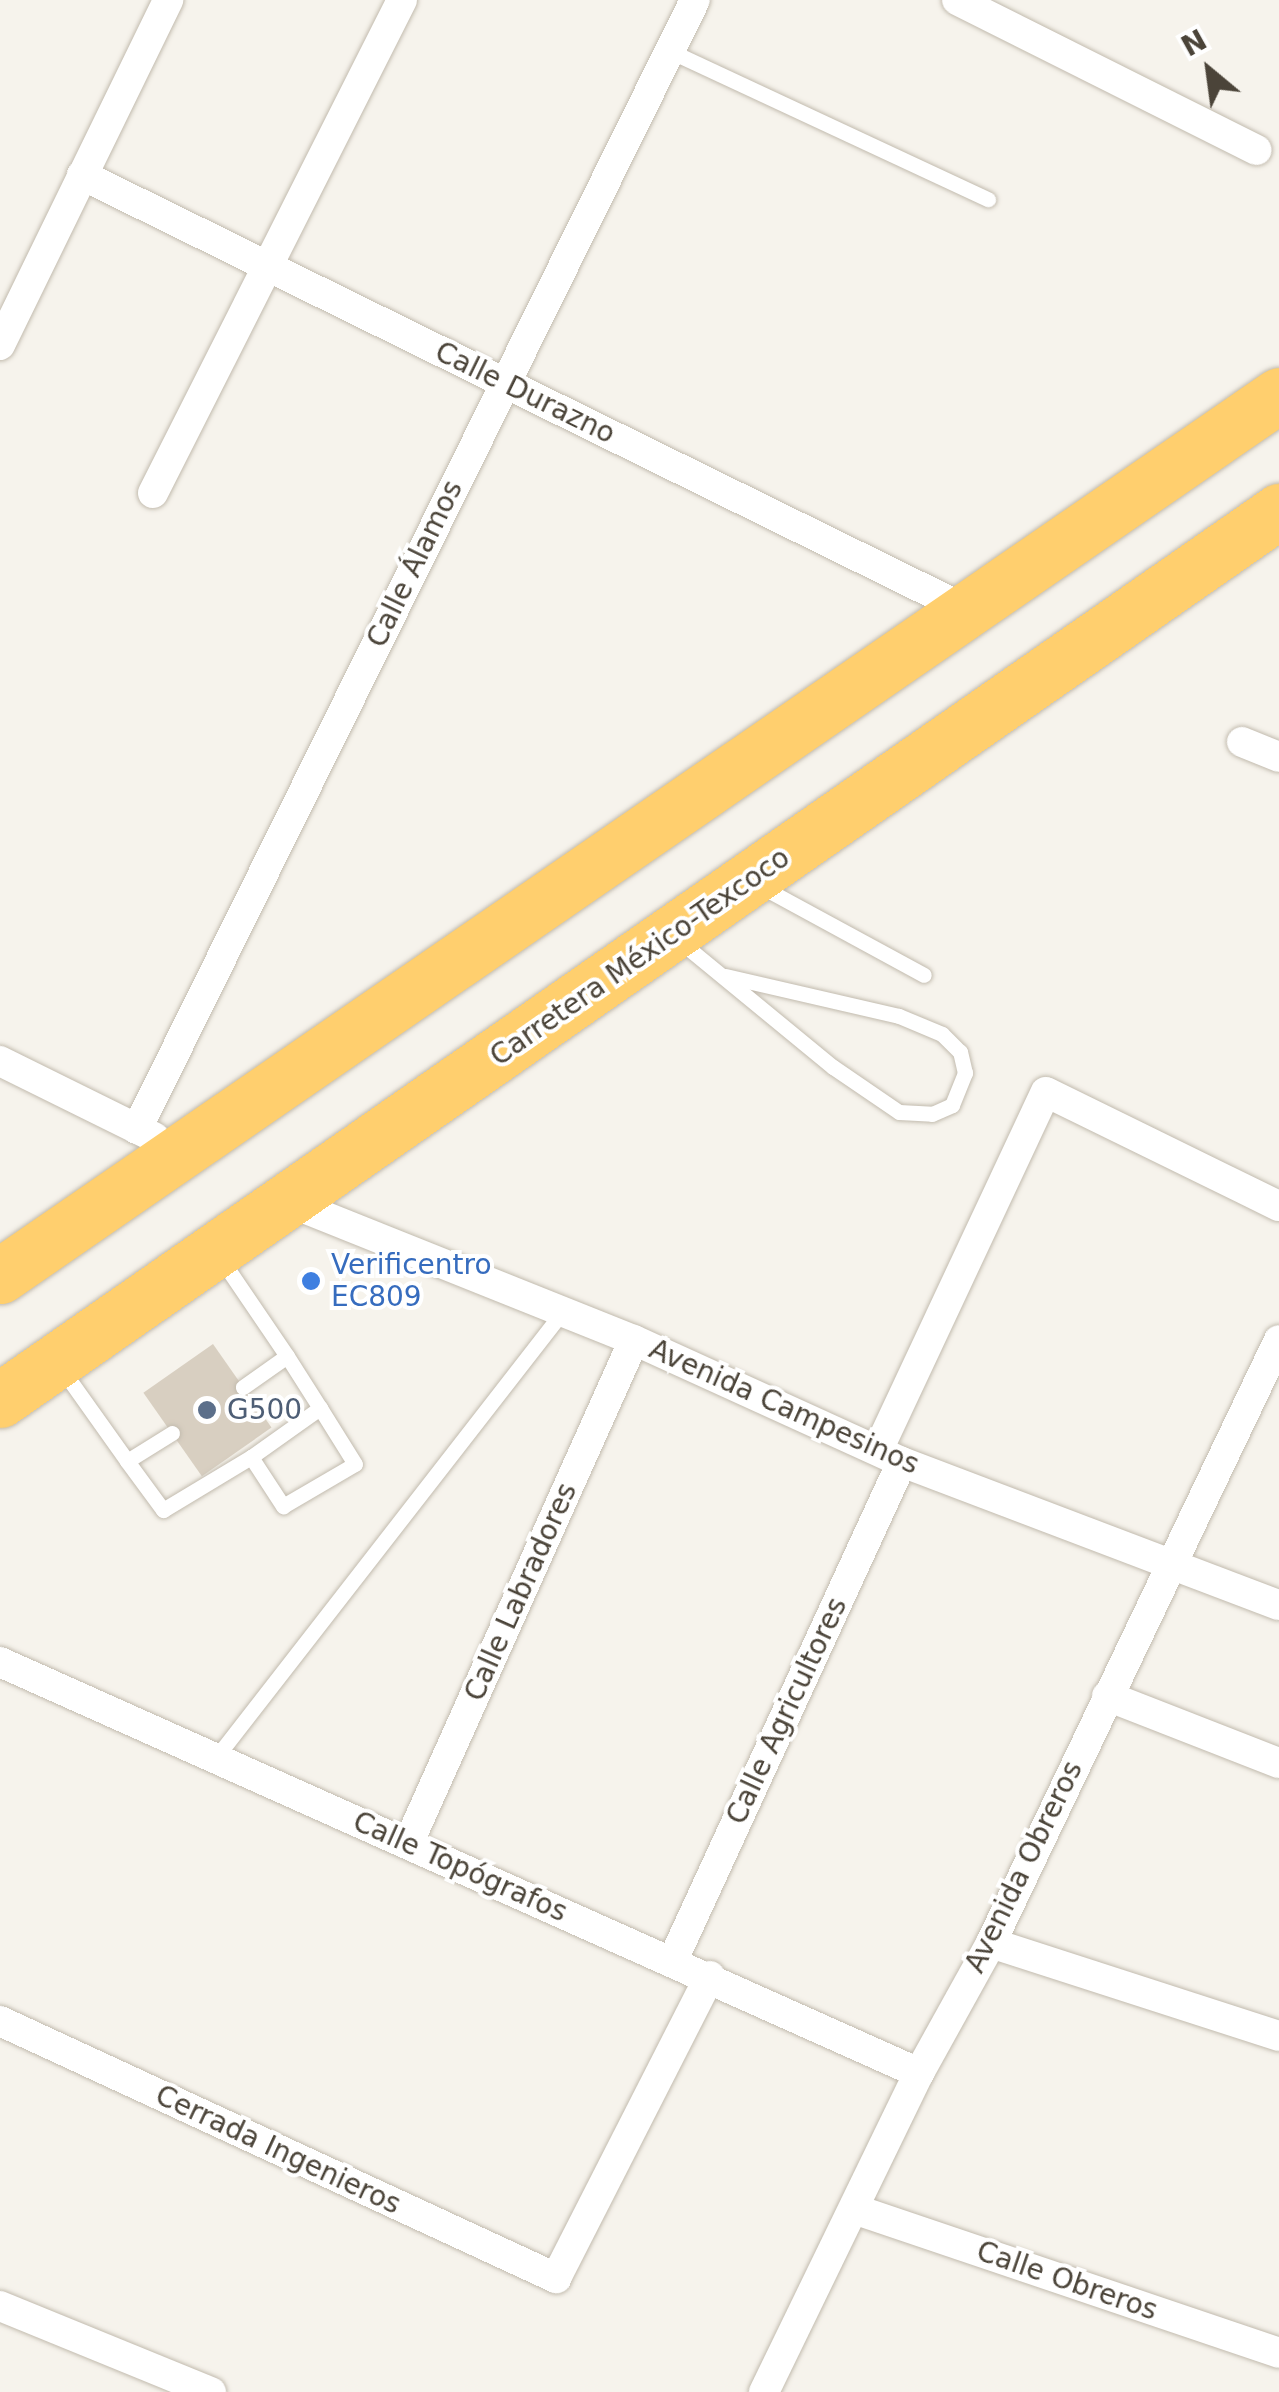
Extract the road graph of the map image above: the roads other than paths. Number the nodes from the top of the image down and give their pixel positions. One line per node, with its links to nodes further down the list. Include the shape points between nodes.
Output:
1 (168, 0): 7 (street)
2 (402, 0): 9 (street)
3 (696, 0): 5 (street, Calle Álamos)
4 (957, 0): 6 (street)
5 (670, 51): 8 (lane); 11 (street, Calle Álamos)
6 (1256, 150)
7 (82, 176): 9 (street, Calle Durazno); 10 (street)
8 (988, 200)
9 (268, 266): 11 (street, Calle Durazno); 13 (street)
10 (0, 344)
11 (504, 383): 15 (street, Calle Durazno); 23 (street, Calle Álamos)
12 (1279, 395): 15 (highway)
13 (153, 494)
14 (1279, 511): 18 (highway, Carretera México-Texcoco)
15 (967, 610): 23 (highway)
16 (1242, 742): 17 (street)
17 (1279, 757)
18 (750, 880): 19 (highway, Carretera México-Texcoco); 20 (lane)
19 (670, 934): 21 (lane); 24 (highway, Carretera México-Texcoco)
20 (924, 975)
21 (726, 976): 21 (lane, via 833,1068 900,1112 932,1114 952,1105 965,1073 960,1052 942,1034 898,1016)
22 (5, 1070): 23 (street)
23 (159, 1140): 27 (highway)
24 (290, 1203): 26 (highway, Carretera México-Texcoco); 28 (street, Avenida Campesinos)
25 (1279, 1206): 38 (street, Calle Agricultores, via 1046,1092)
26 (215, 1251): 31 (lane); 32 (highway, Carretera México-Texcoco)
27 (0, 1276)
28 (563, 1311): 29 (street, Avenida Campesinos); 45 (lane)
29 (634, 1340): 38 (street, Avenida Campesinos); 47 (street, Calle Labradores)
30 (1279, 1340): 33 (street, Avenida Obreros)
31 (287, 1356): 34 (lane); 36 (lane)
32 (56, 1360): 35 (highway, Carretera México-Texcoco); 40 (lane)
33 (1272, 1373): 41 (street, Avenida Obreros)
34 (243, 1387)
35 (0, 1400)
36 (320, 1408): 39 (lane); 39 (lane, via 356,1464 283,1506)
37 (172, 1432): 40 (lane)
38 (890, 1456): 41 (street, Avenida Campesinos); 49 (street, Calle Agricultores)
39 (251, 1457): 40 (lane, via 163,1510)
40 (127, 1462)
41 (1174, 1567): 42 (street, Avenida Campesinos); 44 (street, Avenida Obreros)
42 (1279, 1605)
43 (0, 1662): 45 (street, Calle Topógrafos)
44 (1107, 1696): 46 (street); 48 (street, Avenida Obreros)
45 (214, 1760): 47 (street, Calle Topógrafos)
46 (1279, 1763)
47 (408, 1844): 49 (street, Calle Topógrafos)
48 (990, 1942): 52 (street); 53 (street, Avenida Obreros)
49 (673, 1960): 50 (street, Calle Topógrafos)
50 (710, 1976): 51 (street, Cerrada Ingenieros, via 556,2278); 53 (street, Calle Topógrafos)
51 (0, 2021)
52 (1279, 2036)
53 (919, 2073): 54 (street, Avenida Obreros)
54 (854, 2209): 56 (street, Calle Obreros); 58 (street, Avenida Obreros)
55 (0, 2306): 57 (street)
56 (1279, 2354)
57 (211, 2392)
58 (764, 2392)

